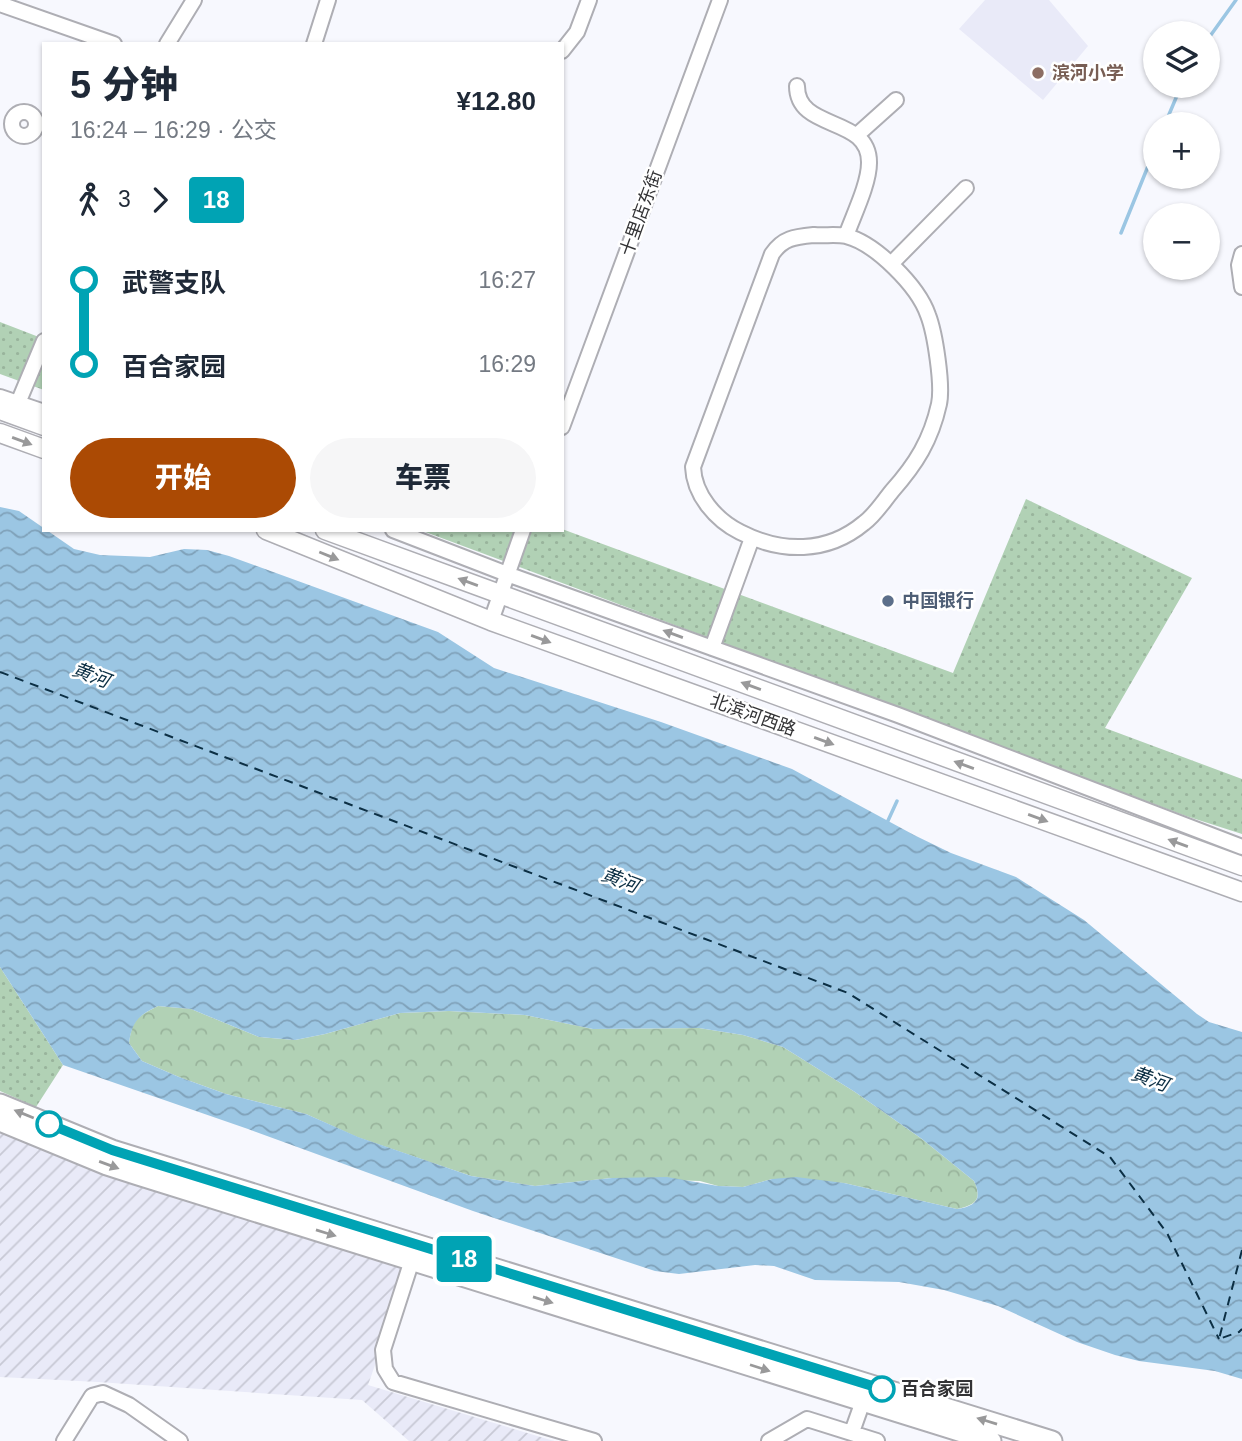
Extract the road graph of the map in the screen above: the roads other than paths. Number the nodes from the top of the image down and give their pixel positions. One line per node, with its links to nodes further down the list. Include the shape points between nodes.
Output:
1 (194, 0): 7 (street)
2 (327, 0): 8 (street)
3 (589, 0): 9 (street, via 577,32)
4 (720, 0): 24 (street, 十里店东街)
5 (0, 4): 6 (street)
6 (108, 42)
7 (168, 42)
8 (315, 42)
9 (564, 48)
10 (797, 86): 14 (street, via 804,109)
11 (897, 100): 14 (street)
12 (6, 129): 13 (street, via 24,137); 13 (street, via 15,115 24,112 36,120)
13 (40, 131)
14 (857, 135): 16 (street, via 868,151 869,170)
15 (966, 188): 18 (street)
16 (846, 236): 18 (street); 32 (street, via 791,237 772,254 692,467 697,491 730,527)
17 (1242, 254): 19 (street)
18 (891, 264): 32 (street, via 908,281 928,314 939,401 929,439 865,523 834,541 798,549 762,544)
19 (1242, 287)
20 (42, 345): 22 (street)
21 (0, 397): 22 (street)
22 (10, 409): 23 (street); 25 (main road)
23 (42, 411)
24 (564, 422)
25 (42, 425)
26 (0, 433): 27 (main road, one-way to 27)
27 (42, 448)
28 (271, 532): 35 (main road, 北滨河西路, one-way to 35)
29 (330, 532): 34 (main road, 北滨河西路, one-way to 29)
30 (398, 532): 33 (street)
31 (522, 532): 33 (street)
32 (752, 538): 36 (street)
33 (507, 574): 34 (street); 36 (street, one-way to 33)
34 (499, 594): 35 (street); 38 (main road, 北滨河西路, one-way to 34)
35 (491, 621): 39 (main road, 北滨河西路, one-way to 39)
36 (712, 648): 37 (street)
37 (1242, 846)
38 (1242, 866)
39 (1242, 892)
40 (0, 1104): 51 (highway, one-way to 40, via 112,1150)
41 (0, 1121): 42 (highway, one-way to 42, via 107,1165)
42 (412, 1260): 43 (highway, one-way to 43); 47 (street, via 383,1350 385,1369 393,1382)
43 (863, 1401): 44 (street); 50 (highway)
44 (852, 1432): 48 (street, via 807,1419); 49 (street)
45 (64, 1441): 46 (street, via 92,1396 103,1393 129,1405)
46 (180, 1441)
47 (594, 1441)
48 (769, 1441)
49 (877, 1441)
50 (991, 1441)
51 (1052, 1441)

